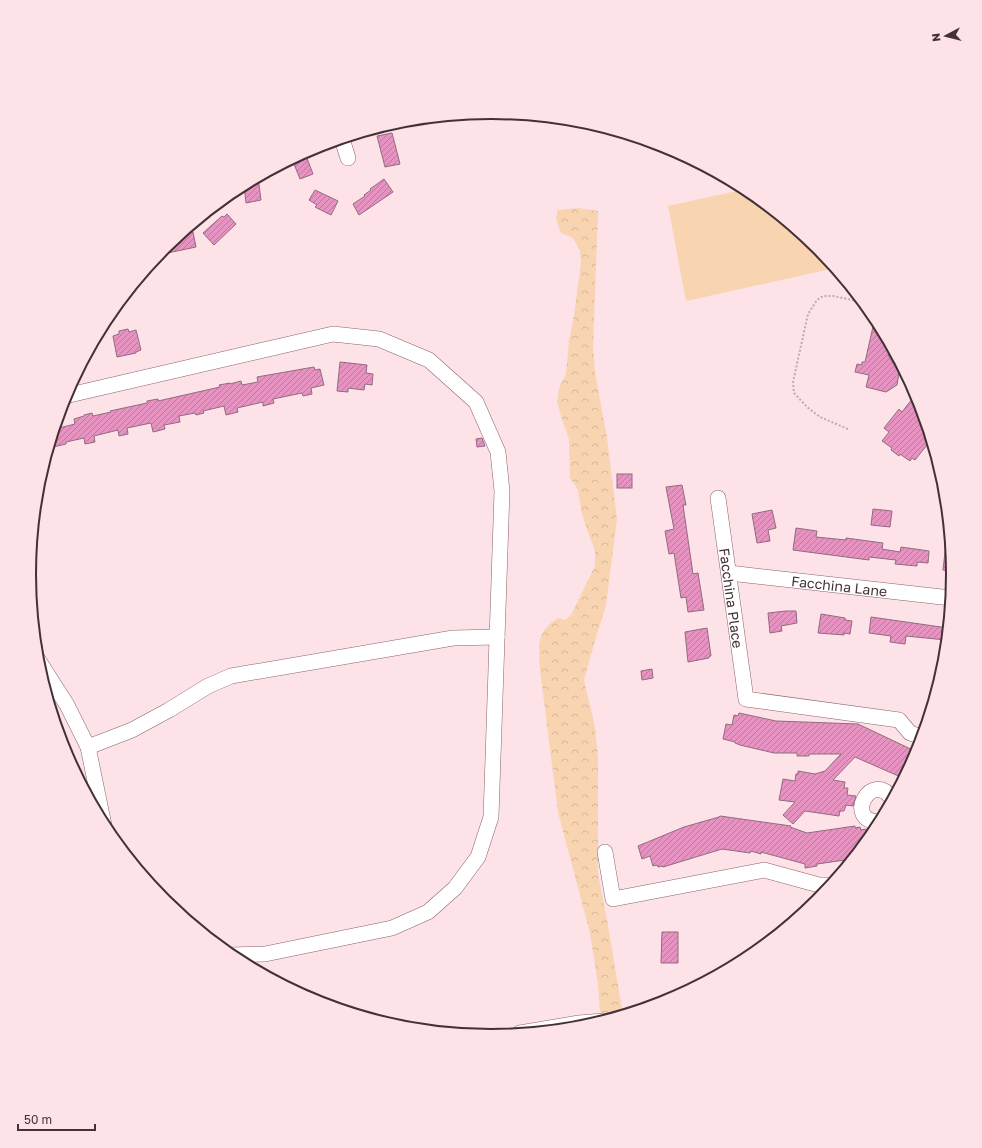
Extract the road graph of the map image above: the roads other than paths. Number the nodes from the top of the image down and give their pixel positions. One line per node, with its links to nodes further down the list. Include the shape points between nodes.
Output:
1 (343, 144): 2 (street)
2 (348, 158)
3 (74, 394): 7 (street, via 333,334 379,339 429,360 476,402 498,452 502,491)
4 (718, 498): 5 (street, Facchina Place)
5 (729, 573): 6 (street, Facchina Lane); 9 (street, Facchina Place, via 746,699 899,720 910,733)
6 (945, 597)
7 (497, 637): 10 (street, via 453,638 231,676 208,686 132,730); 16 (street, via 491,817 478,857 455,888 428,912 392,928 265,954)
8 (48, 675): 10 (street, via 67,705)
9 (916, 735)
10 (88, 747): 12 (street)
11 (889, 795): 13 (street, via 879,790 865,796 861,806 865,816)
12 (100, 806)
13 (873, 821)
14 (604, 852): 15 (street, via 613,899 764,870)
15 (823, 885)
16 (242, 955)

